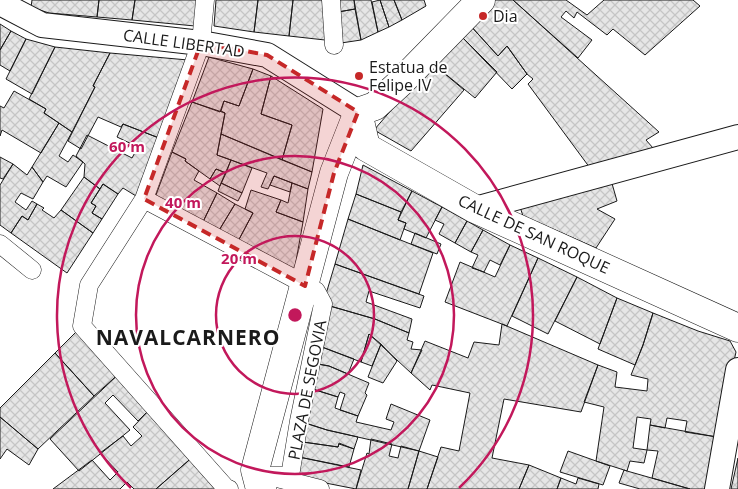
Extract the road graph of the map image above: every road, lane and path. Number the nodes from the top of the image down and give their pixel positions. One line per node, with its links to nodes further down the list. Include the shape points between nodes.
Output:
1 (205, 0): 5 (street)
2 (331, 0): 6 (street)
3 (481, 0): 7 (street, via 394,89 375,106)
4 (0, 3): 5 (street, CALLE LIBERTAD, via 42,25)
5 (201, 43): 7 (street, CALLE LIBERTAD, via 267,55); 9 (street)
6 (334, 45)
7 (358, 112): 10 (street, CALLE DE SAN ROQUE, via 366,147); 13 (street, via 334,173)
8 (738, 138): 10 (street)
9 (144, 199): 13 (street); 17 (street, via 88,285 82,326)
10 (475, 209): 14 (street, CALLE DE SAN ROQUE)
11 (0, 244): 12 (street)
12 (32, 270)
13 (305, 286): 16 (street, via 255,470)
14 (738, 328)
15 (738, 370): 19 (street)
16 (266, 485): 18 (street)
17 (229, 489)
18 (320, 489)
19 (716, 489)

